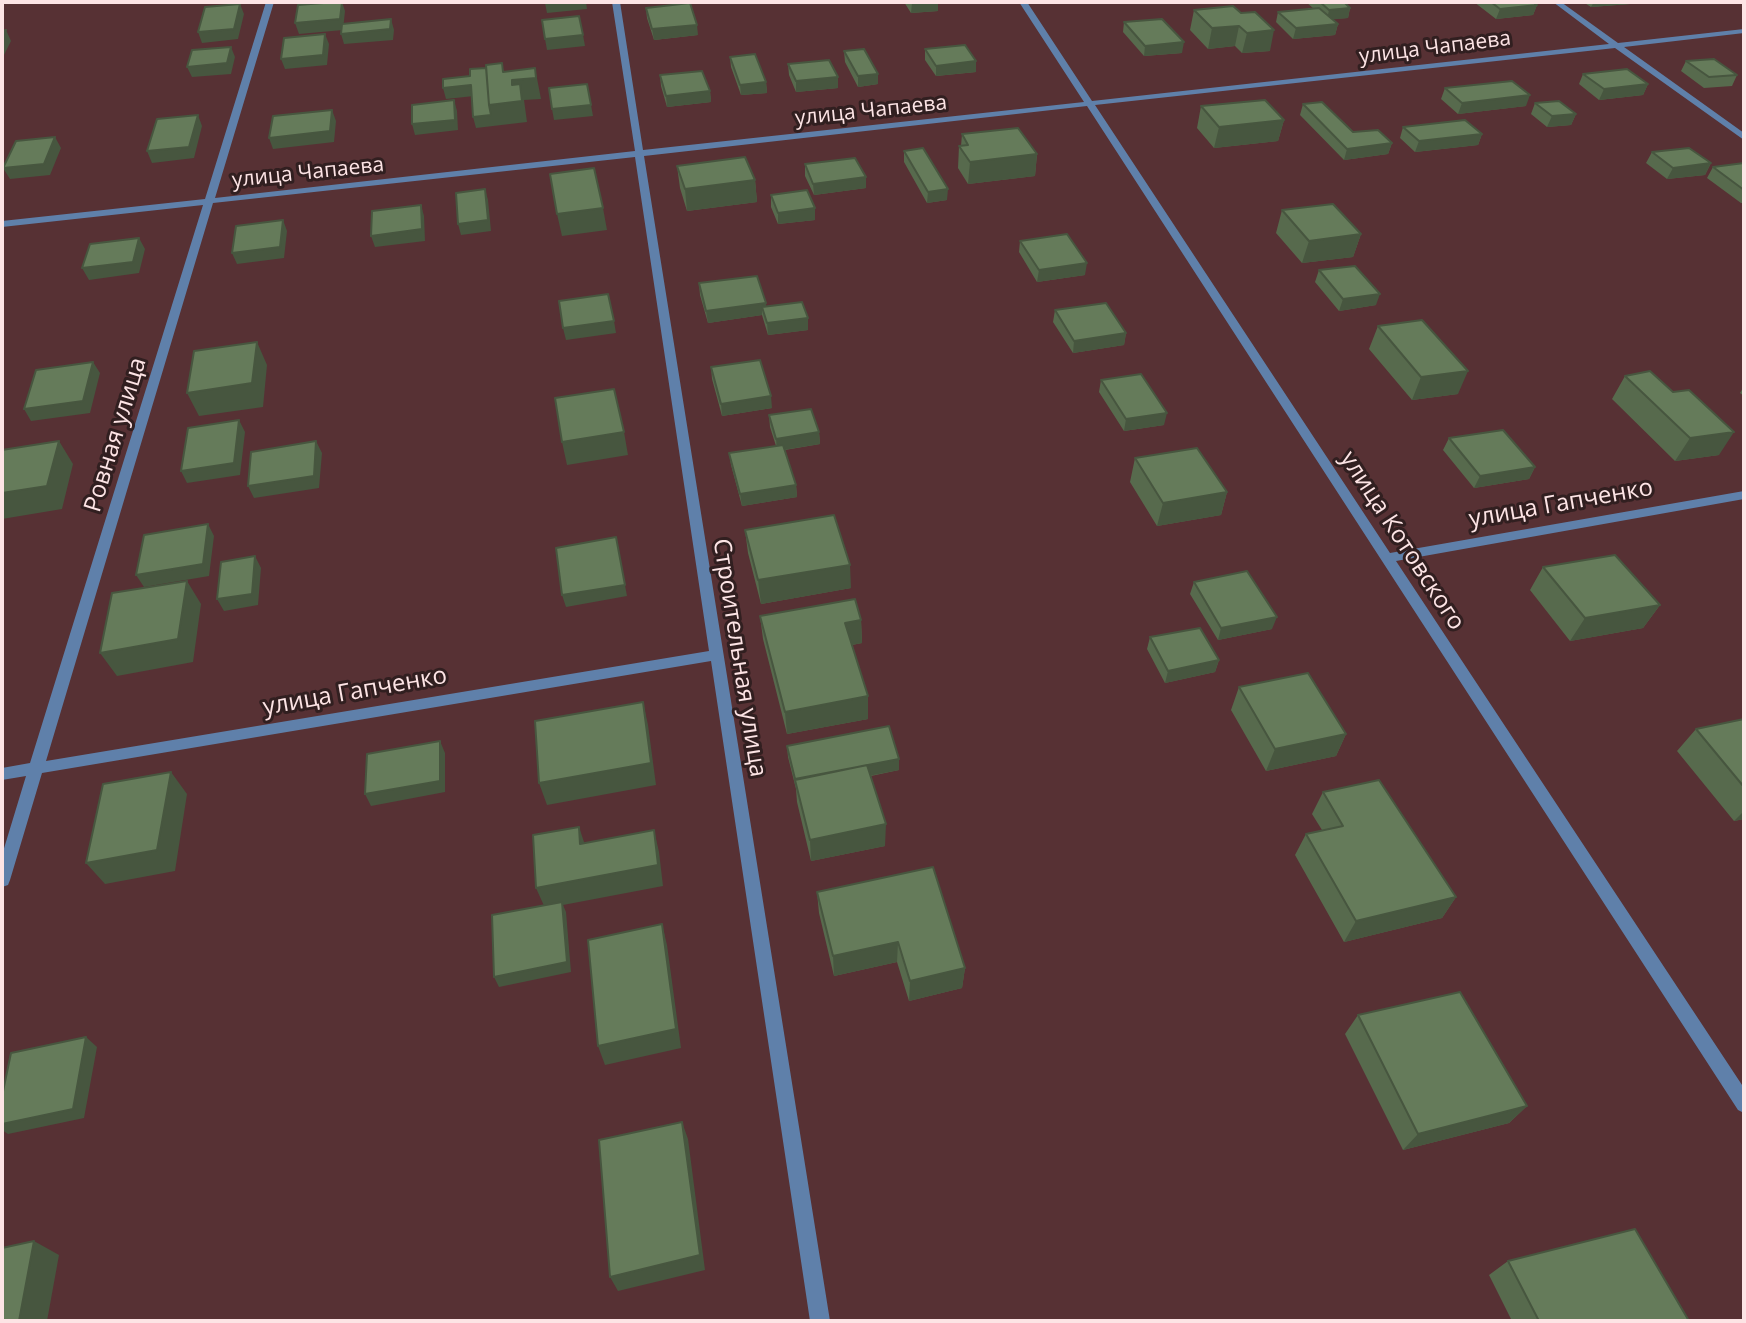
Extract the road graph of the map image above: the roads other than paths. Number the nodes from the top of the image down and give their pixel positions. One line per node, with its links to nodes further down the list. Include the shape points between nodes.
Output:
1 (270, 2): 10 (street, Ровная улица)
2 (617, 2): 9 (street, Строительная улица)
3 (1023, 2): 7 (street, улица Котовского)
4 (1557, 2): 6 (street)
5 (1744, 31): 6 (street, улица Чапаева)
6 (1618, 45): 7 (street, улица Чапаева); 8 (street)
7 (1090, 105): 9 (street, улица Чапаева); 13 (street, улица Котовского)
8 (1744, 137)
9 (639, 154): 10 (street, улица Чапаева); 14 (street, Строительная улица)
10 (209, 201): 11 (street, улица Чапаева); 15 (street, Ровная улица)
11 (2, 225)
12 (1744, 495): 13 (street, улица Гапченко)
13 (1385, 558): 18 (street, улица Котовского)
14 (715, 655): 15 (street, улица Гапченко); 19 (street, Строительная улица)
15 (36, 769): 16 (street, улица Гапченко); 17 (street, Ровная улица)
16 (2, 774)
17 (2, 880)
18 (1744, 1104)
19 (820, 1321)

